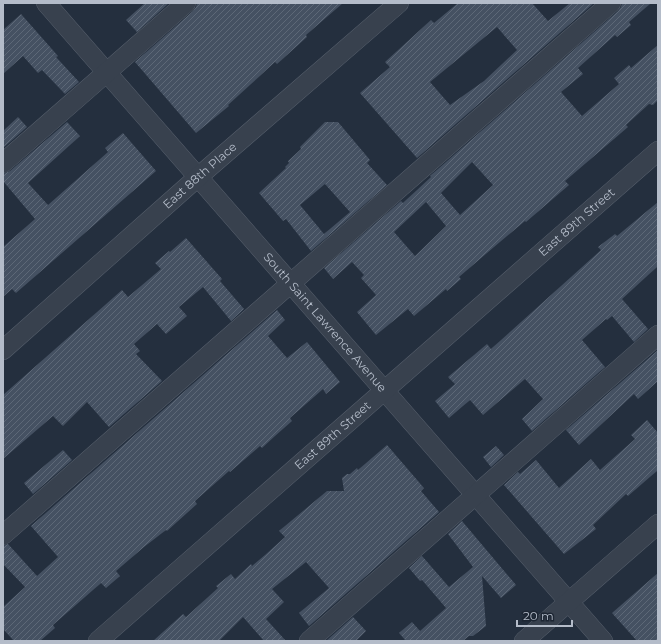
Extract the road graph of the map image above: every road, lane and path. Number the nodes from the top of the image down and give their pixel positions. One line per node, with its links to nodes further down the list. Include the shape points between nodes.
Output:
1 (46, 3): 5 (street, South Saint Lawrence Avenue)
2 (186, 3): 5 (street)
3 (400, 3): 8 (street, East 88th Place)
4 (611, 3): 9 (street)
5 (107, 72): 7 (street); 8 (street, South Saint Lawrence Avenue)
6 (658, 151): 12 (street, East 89th Street)
7 (3, 163)
8 (198, 177): 9 (street, South Saint Lawrence Avenue); 11 (street, East 88th Place)
9 (291, 283): 12 (street, South Saint Lawrence Avenue); 15 (street)
10 (658, 335): 13 (street)
11 (3, 350)
12 (384, 390): 13 (street, South Saint Lawrence Avenue); 17 (street, East 89th Street)
13 (476, 495): 16 (street, South Saint Lawrence Avenue); 18 (street)
14 (658, 524): 16 (street)
15 (3, 535)
16 (569, 602): 19 (street); 20 (street, South Saint Lawrence Avenue)
17 (98, 641)
18 (309, 641)
19 (524, 641)
20 (603, 641)

